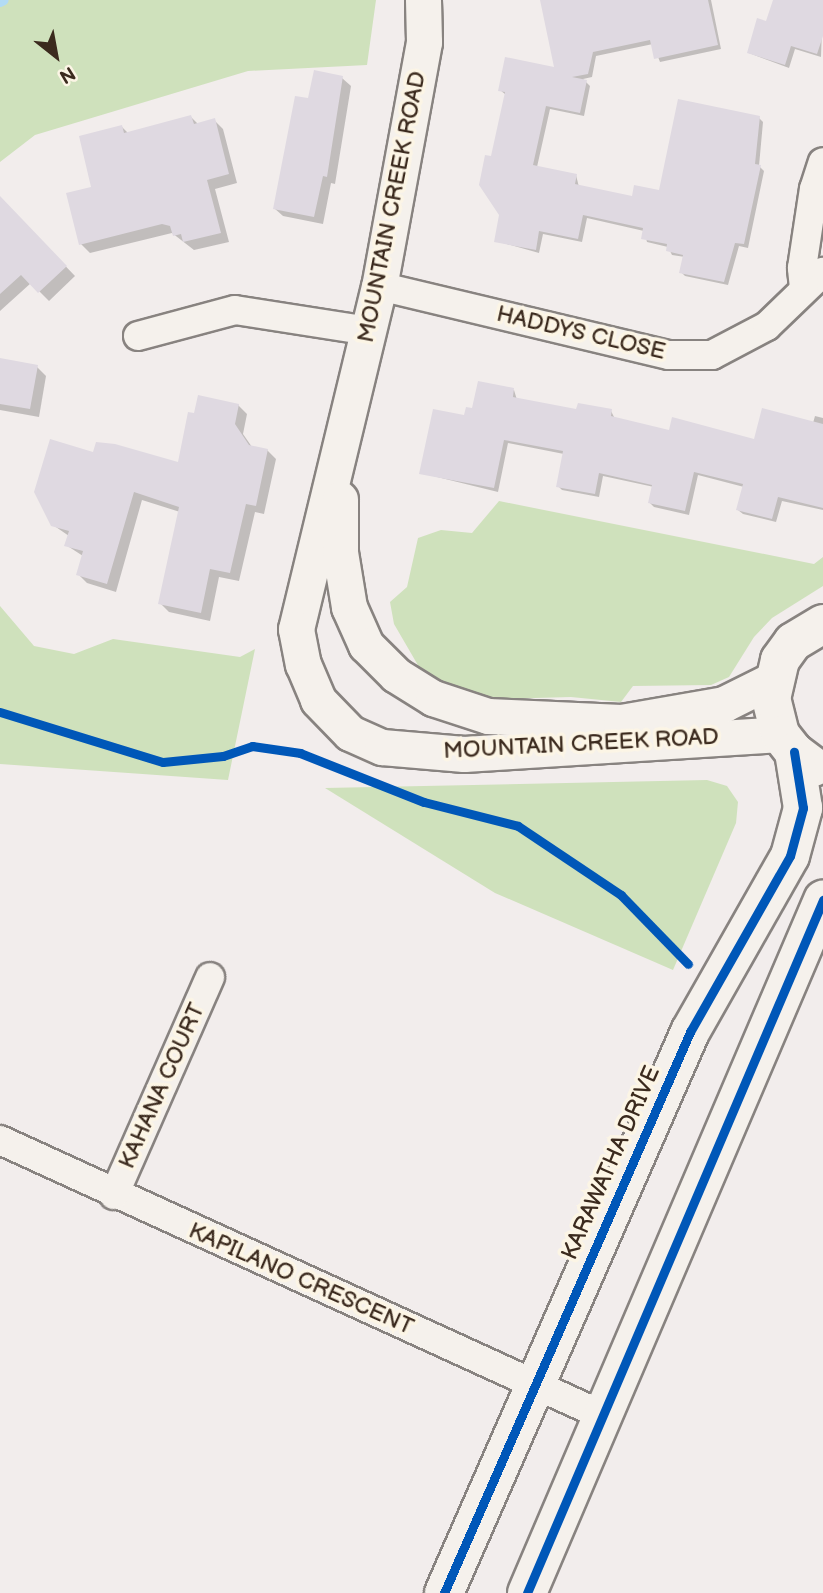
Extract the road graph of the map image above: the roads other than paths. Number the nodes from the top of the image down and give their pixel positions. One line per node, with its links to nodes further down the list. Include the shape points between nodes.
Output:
1 (423, 0): 4 (street, MOUNTAIN CREEK ROAD, via 424,42)
2 (823, 162): 3 (street, HADDYS CLOSE, via 804,254)
3 (814, 280): 4 (street, HADDYS CLOSE, via 767,327 712,355 669,355)
4 (379, 286): 5 (street, MOUNTAIN CREEK ROAD)
5 (369, 331): 6 (street, via 235,310); 7 (street, MOUNTAIN CREEK ROAD)
6 (138, 336)
7 (341, 454): 9 (street, MOUNTAIN CREEK ROAD, via 340,552 349,607 366,645 396,675 433,698 488,716 621,722 724,704); 10 (street, MOUNTAIN CREEK ROAD, via 296,629 303,664 318,699 350,733 382,747 464,754)
8 (823, 624): 9 (main road, via 793,642)
9 (772, 680): 10 (main road, KARAWATHA DRIVE, via 772,708)
10 (799, 752): 15 (main road, KARAWATHA DRIVE, via 803,817 790,856 690,1032)
11 (823, 900): 16 (main road)
12 (210, 977): 14 (street, KAHANA COURT)
13 (0, 1140): 14 (street, KAPILANO CRESCENT)
14 (114, 1195): 15 (street, KAPILANO CRESCENT)
15 (535, 1384): 16 (street, KAPILANO CRESCENT); 17 (main road, KARAWATHA DRIVE)
16 (604, 1416): 18 (main road)
17 (444, 1593)
18 (527, 1593)

